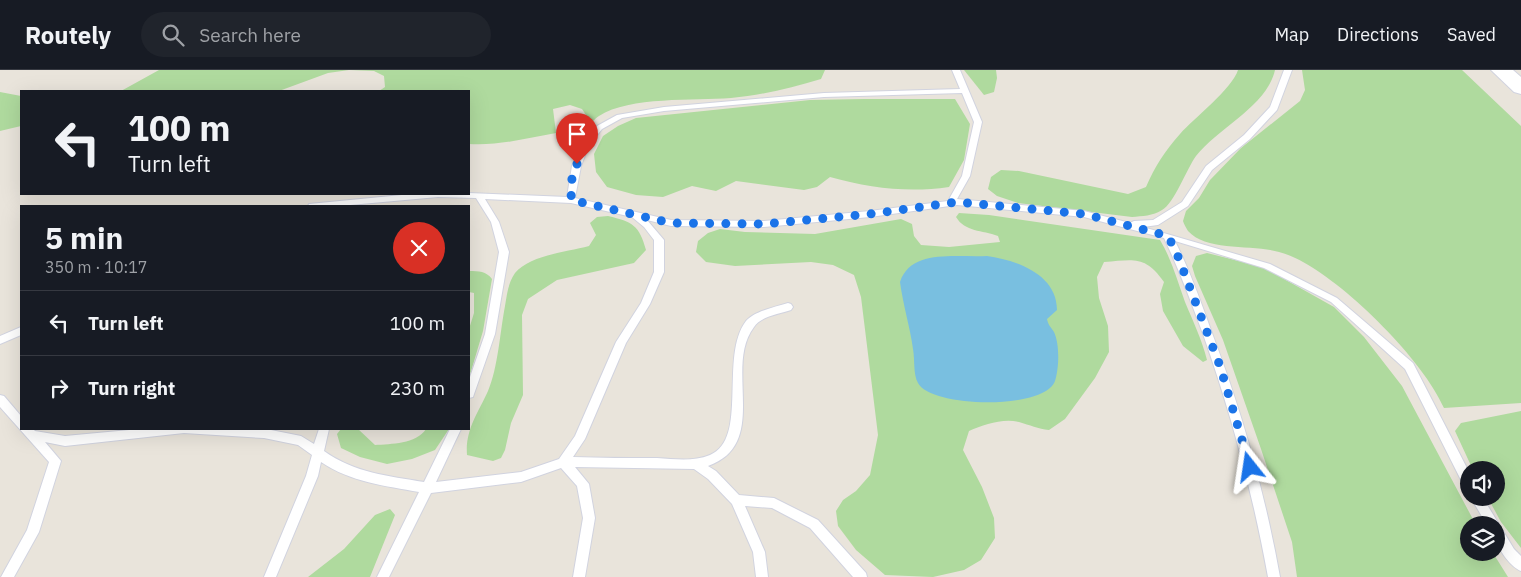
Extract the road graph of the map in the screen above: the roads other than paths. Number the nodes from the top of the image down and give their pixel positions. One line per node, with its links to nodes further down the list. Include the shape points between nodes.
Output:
1 (956, 70): 5 (lane)
2 (1288, 70): 14 (lane, via 1274,108 1247,137 1209,168 1185,204 1155,223)
3 (1501, 70): 4 (main road)
4 (1521, 88)
5 (964, 92): 9 (lane, via 838,94 671,108 608,121 581,151 572,177); 11 (lane, via 978,122 966,176)
6 (433, 195): 10 (lane)
7 (458, 195): 8 (lane)
8 (479, 196): 9 (lane); 19 (lane, via 495,222 504,252 490,334)
9 (571, 200): 13 (lane)
10 (397, 202): 12 (lane)
11 (951, 202): 13 (lane, via 764,224 671,223); 14 (lane, via 1084,214)
12 (333, 205)
13 (630, 214): 28 (lane, via 647,225 659,240 659,272 645,304 620,342 580,439)
14 (1122, 224): 15 (lane)
15 (1168, 236): 30 (lane, via 1267,266 1334,300 1409,366); 41 (lane, via 1220,366 1241,433 1265,520)
16 (788, 308): 29 (lane, via 751,324 741,342 736,432 727,449 715,459)
17 (20, 331): 18 (lane)
18 (0, 340)
19 (470, 391)
20 (0, 399): 21 (lane)
21 (20, 423)
22 (174, 430): 26 (lane, via 64,441)
23 (204, 430): 27 (lane, via 264,433 301,441)
24 (324, 430): 27 (lane)
25 (455, 430): 31 (lane)
26 (28, 432): 35 (lane, via 56,461 33,532)
27 (318, 454): 31 (lane, via 335,466 370,478); 36 (lane)
28 (563, 462): 29 (lane); 31 (lane, via 521,477); 38 (lane, via 583,484 589,518)
29 (696, 464): 32 (lane, via 712,475)
30 (1460, 466)
31 (428, 488): 37 (lane)
32 (736, 500): 39 (lane, via 759,552); 40 (lane, via 774,503 814,524)
33 (1505, 545): 34 (lane)
34 (1521, 565)
35 (7, 577)
36 (270, 577)
37 (383, 577)
38 (579, 577)
39 (762, 577)
40 (861, 577)
41 (1274, 577)

